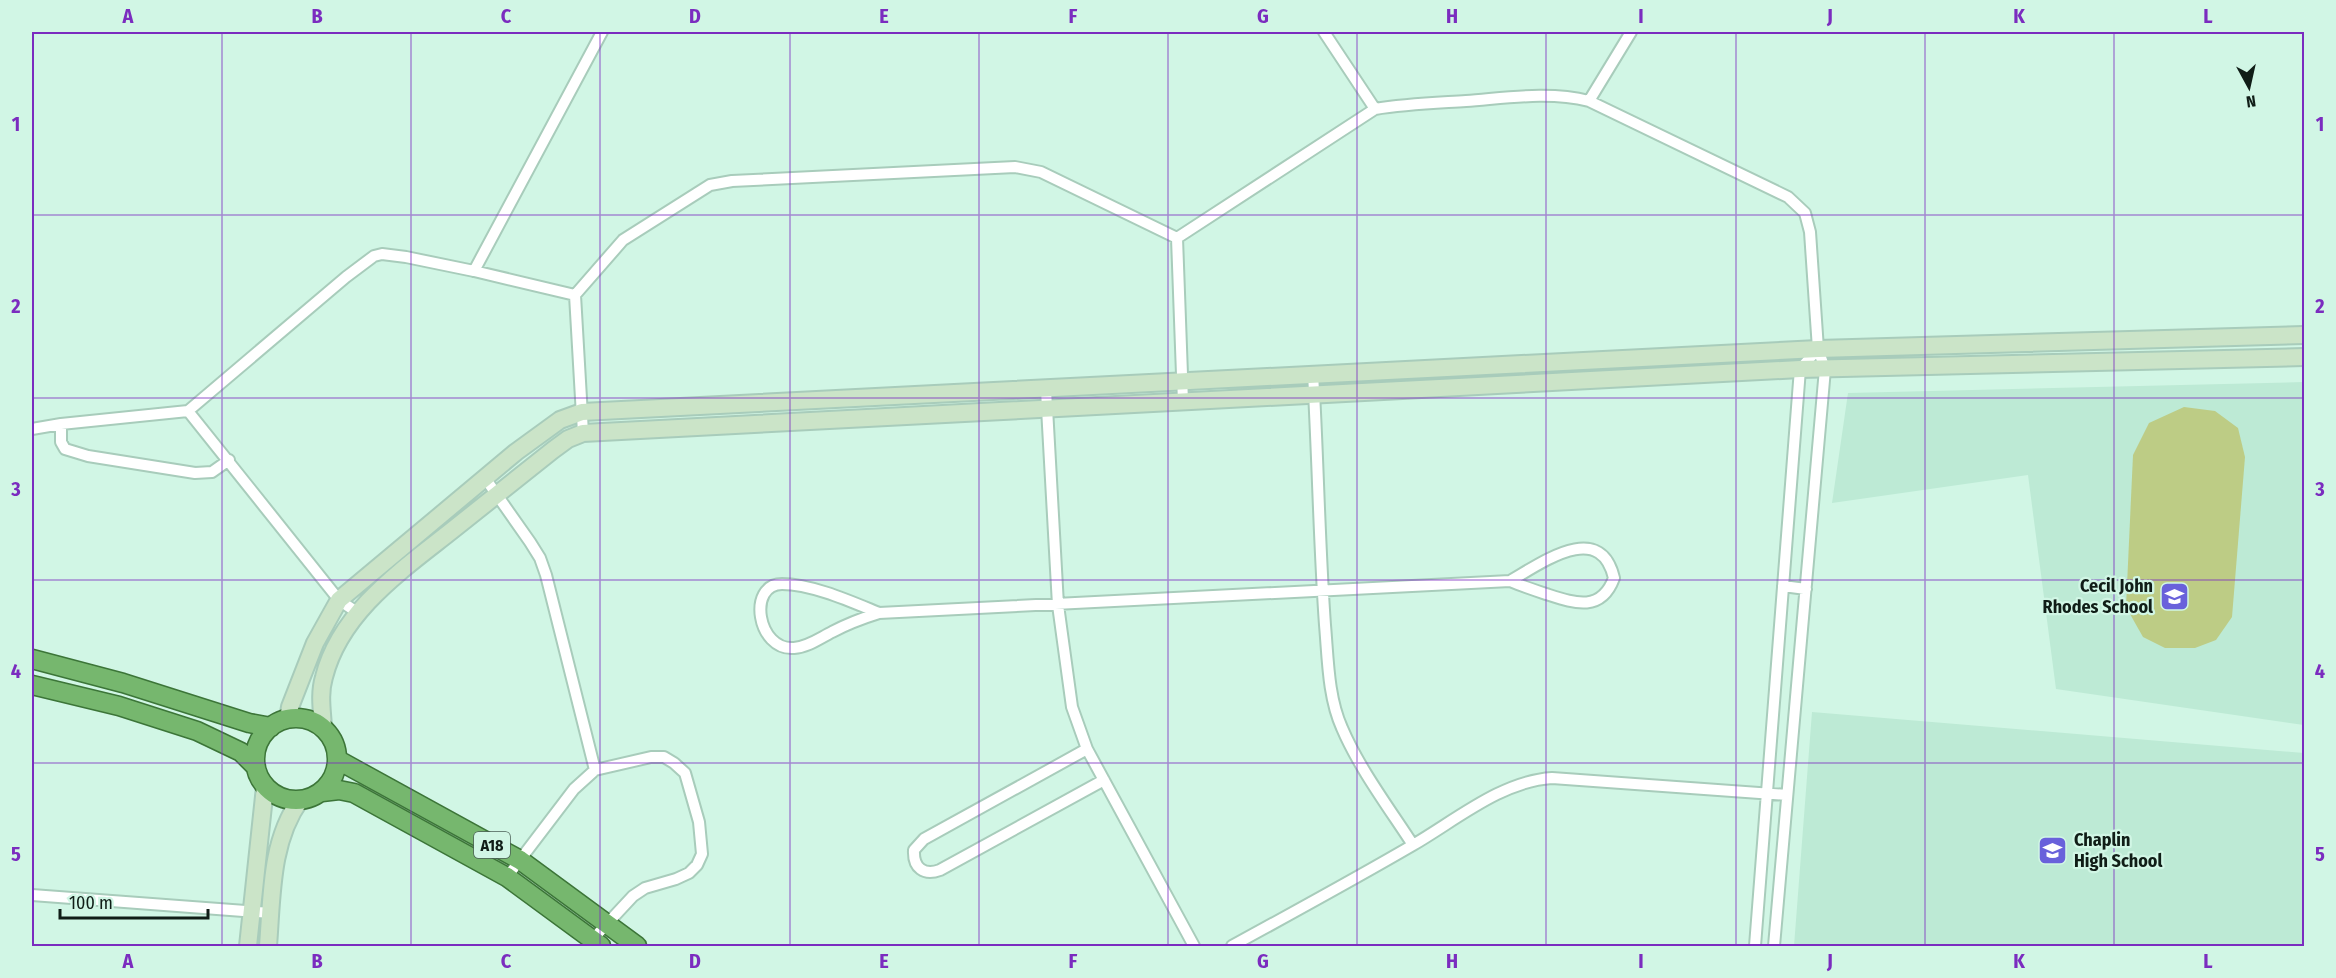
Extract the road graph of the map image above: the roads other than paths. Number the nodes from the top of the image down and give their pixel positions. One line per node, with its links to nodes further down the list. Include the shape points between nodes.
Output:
1 (602, 32): 7 (street)
2 (1324, 32): 5 (street)
3 (1630, 32): 4 (street)
4 (1589, 101): 5 (street, via 1538,95); 10 (street, via 1788,197 1805,213 1810,232)
5 (1375, 109): 6 (street)
6 (1177, 238): 8 (street, via 1041,172 1015,167 732,181 710,185 623,240); 15 (street)
7 (474, 271): 8 (street); 20 (street, via 406,257 374,256)
8 (575, 295): 21 (street)
9 (2304, 335): 10 (main road)
10 (1818, 349): 12 (street); 13 (street); 14 (main road)
11 (2304, 357): 13 (main road)
12 (1800, 369): 13 (main road); 17 (main road); 29 (street)
13 (1825, 369): 30 (street)
14 (1313, 374): 15 (main road); 17 (street)
15 (1183, 382): 16 (main road); 18 (street)
16 (1046, 390): 19 (street); 21 (main road)
17 (1314, 394): 18 (main road); 31 (street)
18 (1184, 402): 19 (main road)
19 (1047, 408): 24 (main road); 33 (street)
20 (188, 411): 22 (street); 25 (street)
21 (582, 412): 24 (street); 26 (main road, via 560,420)
22 (61, 424): 23 (street); 25 (street, via 65,449 88,456 195,473 213,472)
23 (32, 429)
24 (583, 433): 27 (main road, via 568,439)
25 (229, 460): 32 (street)
26 (485, 478): 27 (street); 32 (main road)
27 (497, 494): 34 (main road, via 411,563); 44 (street, via 535,550 546,575)
28 (1510, 581): 28 (street, via 1578,603 1603,597 1614,578 1607,559 1585,548 1568,550); 31 (street)
29 (1784, 586): 30 (street); 48 (street)
30 (1806, 590): 49 (street)
31 (1323, 591): 33 (street); 51 (street, via 1329,672 1341,727)
32 (339, 600): 34 (street); 38 (main road, via 315,643)
33 (1058, 604): 35 (street); 41 (street, via 1072,707)
34 (358, 613): 40 (main road, via 324,675)
35 (879, 613): 35 (street, via 792,648 780,646 767,635 761,610 763,594 781,584 806,587)
36 (32, 659): 39 (highway)
37 (32, 685): 43 (highway, via 119,706 197,731 241,752)
38 (288, 719): 39 (highway); 40 (highway, via 306,719)
39 (271, 727): 43 (highway, via 255,752)
40 (323, 727): 42 (highway, via 334,742)
41 (1087, 749): 45 (street); 45 (street, via 924,839 914,850 916,865 928,872 940,870)
42 (338, 760): 47 (highway, via 333,778); 52 (highway, A18)
43 (256, 767): 46 (highway)
44 (595, 770): 52 (street, via 574,789); 57 (street, via 651,757 674,763 685,772 689,783 702,843 698,866 689,873 645,888)
45 (1104, 780): 62 (street)
46 (266, 787): 50 (highway, via 278,796); 55 (main road)
47 (322, 792): 50 (highway, A18); 53 (highway, A18, via 339,790 354,794)
48 (1768, 793): 49 (street); 51 (street, via 1552,778 1532,780 1513,786); 64 (street)
49 (1787, 795): 65 (street)
50 (300, 800): 56 (main road, via 278,846)
51 (1413, 846): 63 (street)
52 (520, 860): 53 (street); 57 (highway, A18)
53 (507, 877): 58 (highway, A18)
54 (32, 895): 55 (street)
55 (250, 912): 56 (street); 59 (main road)
56 (271, 913): 60 (main road)
57 (607, 923): 58 (street); 61 (highway, A18)
58 (597, 943)
59 (248, 946)
60 (268, 946)
61 (637, 946)
62 (1194, 946)
63 (1232, 946)
64 (1755, 946)
65 (1774, 946)

